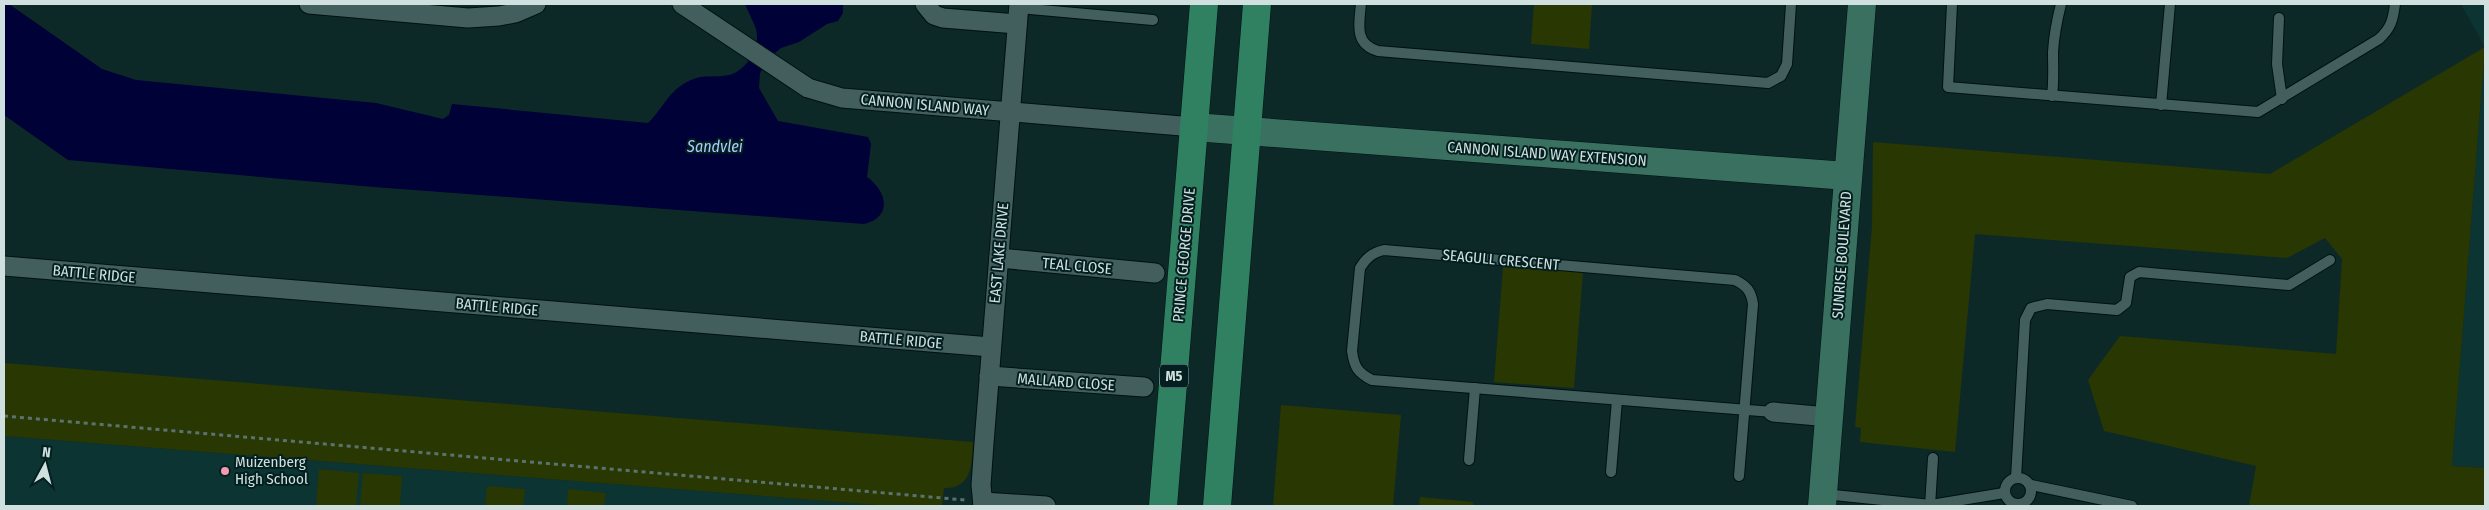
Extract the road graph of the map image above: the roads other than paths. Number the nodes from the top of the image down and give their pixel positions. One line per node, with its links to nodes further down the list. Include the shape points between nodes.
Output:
1 (308, 4): 2 (street, via 468,18 515,13)
2 (536, 4)
3 (682, 4): 20 (street, CANNON ISLAND WAY, via 808,88 842,98)
4 (925, 4): 14 (street, via 934,15 943,18)
5 (1204, 4): 21 (main road, PRINCE GEORGE DRIVE / M5)
6 (1257, 4): 22 (main road)
7 (1361, 4): 8 (lane, via 1359,35 1366,46 1378,51 1768,83 1781,76 1787,64)
8 (1791, 4)
9 (1862, 4): 23 (street, SUNRISE BOULEVARD)
10 (1952, 4): 17 (lane, via 1948,87)
11 (2061, 4): 17 (lane, via 2055,29)
12 (2170, 4): 19 (lane)
13 (2394, 4): 18 (lane, via 2393,21 2379,39)
14 (1018, 12): 16 (lane); 20 (street, EAST LAKE DRIVE)
15 (2279, 18): 18 (lane, via 2277,64)
16 (1153, 20)
17 (2052, 96): 19 (lane)
18 (2282, 100): 19 (lane, via 2258,112)
19 (2161, 105)
20 (1011, 112): 21 (street, CANNON ISLAND WAY); 24 (street, EAST LAKE DRIVE)
21 (1194, 127): 22 (street, CANNON ISLAND WAY EXTENSION); 49 (main road, PRINCE GEORGE DRIVE / M5)
22 (1247, 131): 23 (street, CANNON ISLAND WAY EXTENSION); 50 (main road)
23 (1847, 176): 35 (street, SUNRISE BOULEVARD)
24 (998, 258): 27 (street, TEAL CLOSE); 28 (street, EAST LAKE DRIVE)
25 (2330, 260): 40 (lane, via 2289,285 2139,272 2130,277 2126,303 2117,310 2047,304 2031,308 2025,320)
26 (4, 266): 28 (street, BATTLE RIDGE)
27 (1155, 273)
28 (991, 347): 29 (street, EAST LAKE DRIVE)
29 (989, 376): 30 (street, MALLARD CLOSE); 44 (street, EAST LAKE DRIVE, via 981,485)
30 (1144, 387)
31 (1475, 388): 32 (lane, SEAGULL CRESCENT); 33 (lane, SEAGULL CRESCENT, via 1372,380 1359,374 1353,363 1352,351 1360,268 1374,252 1384,250 1735,280 1751,292 1753,304); 37 (lane)
32 (1616, 400): 33 (lane, SEAGULL CRESCENT); 38 (lane)
33 (1744, 410): 34 (lane, SEAGULL CRESCENT); 39 (lane, SEAGULL CRESCENT)
34 (1773, 412): 35 (street, SEAGULL CRESCENT)
35 (1829, 417): 43 (street, SUNRISE BOULEVARD)
36 (1933, 458): 46 (lane)
37 (1469, 460)
38 (1611, 472)
39 (1739, 476)
40 (2016, 478): 41 (lane, via 2024,479); 42 (lane, via 2008,482)
41 (2030, 485): 47 (lane, via 2030,498); 51 (lane)
42 (2004, 493): 45 (lane); 47 (lane, via 2011,503)
43 (1822, 500): 46 (lane)
44 (983, 504): 48 (street)
45 (1964, 504): 46 (lane)
46 (1930, 505)
47 (2024, 505)
48 (1046, 506)
49 (1163, 506)
50 (1217, 506)
51 (2132, 506)

